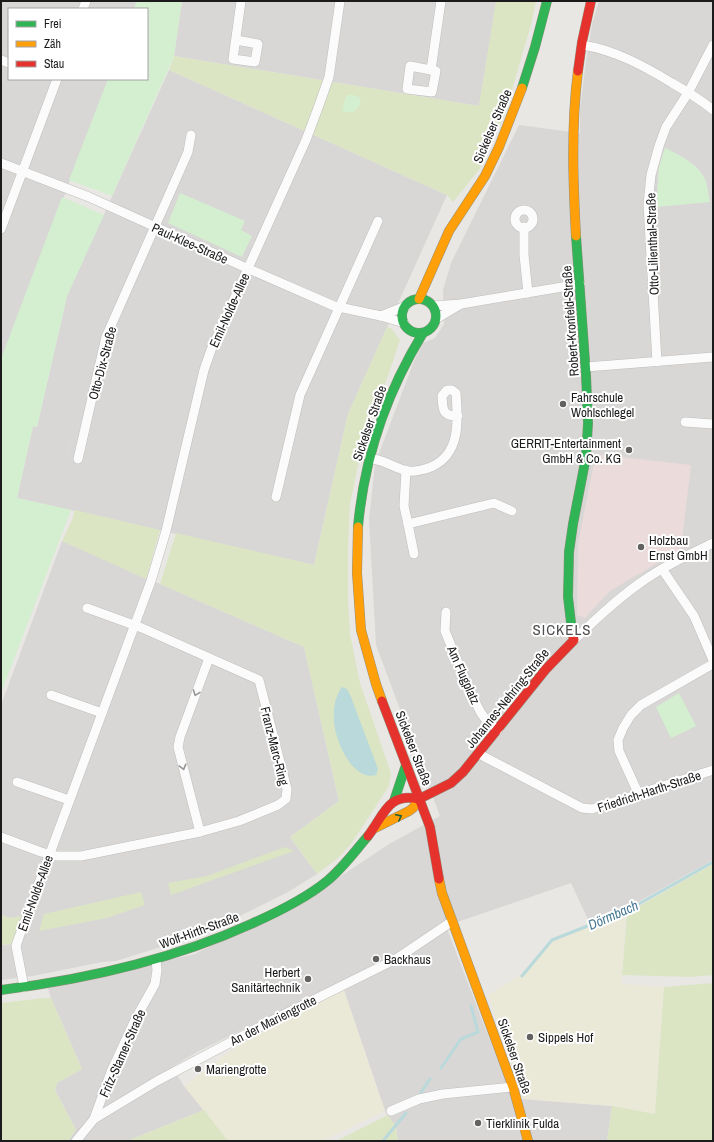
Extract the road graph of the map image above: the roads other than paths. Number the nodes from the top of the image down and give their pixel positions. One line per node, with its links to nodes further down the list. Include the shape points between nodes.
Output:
1 (242, 1): 6 (street)
2 (340, 1): 20 (street, Emil-Nolde-Allee, via 329,77 306,140)
3 (442, 1): 9 (street)
4 (547, 1): 21 (street, Sickelser Straße, via 521,90 499,147 485,176 449,231)
5 (591, 1): 7 (street, Robert-Kronfeld-Straße)
6 (236, 40)
7 (582, 45): 11 (street, via 596,47 639,63); 22 (street, Robert-Kronfeld-Straße, via 573,136)
8 (713, 45): 11 (street, Otto-Lilienthal-Straße)
9 (431, 70)
10 (55, 80): 15 (street)
11 (688, 93): 12 (street); 35 (street, Otto-Lilienthal-Straße, via 666,127 651,175 648,204)
12 (713, 110)
13 (191, 135): 17 (street, Otto-Dix-Straße, via 188,152)
14 (1, 163): 15 (street, Paul-Klee-Straße)
15 (23, 171): 17 (street, Paul-Klee-Straße, via 90,197); 19 (street)
16 (378, 221): 28 (street)
17 (155, 227): 20 (street, Paul-Klee-Straße); 41 (street, Otto-Dix-Straße, via 106,337)
18 (524, 227): 23 (street)
19 (1, 229)
20 (248, 269): 28 (street, Paul-Klee-Straße); 51 (street, Emil-Nolde-Allee, via 207,359 166,531)
21 (431, 273): 24 (street, Sickelser Straße); 25 (street, Sickelser Straße)
22 (580, 284): 23 (street); 36 (street, Robert-Kronfeld-Straße)
23 (528, 293): 26 (street)
24 (419, 299): 25 (street); 27 (street, via 409,302)
25 (431, 304): 26 (street); 30 (street, via 436,311)
26 (461, 304): 30 (street)
27 (406, 306): 29 (street); 31 (street, via 402,316)
28 (340, 308): 29 (street, Paul-Klee-Straße); 43 (street, via 300,395)
29 (381, 316): 31 (street, Paul-Klee-Straße)
30 (436, 319): 32 (street, via 433,327)
31 (405, 325): 32 (street, via 410,331); 34 (street, Sickelser Straße)
32 (423, 333): 34 (street, Sickelser Straße)
33 (713, 357): 35 (street)
34 (407, 359): 40 (street, Sickelser Straße)
35 (657, 362): 36 (street)
36 (586, 367): 52 (street, Robert-Kronfeld-Straße, via 588,436 569,565 568,604)
37 (458, 416): 42 (street, via 454,442 443,459 424,470)
38 (685, 422): 39 (street)
39 (713, 424)
40 (369, 458): 42 (street); 60 (street, Sickelser Straße, via 357,539 361,630 376,684)
41 (78, 459)
42 (406, 470): 45 (street, via 404,506)
43 (276, 496)
44 (512, 511): 45 (street, via 494,503)
45 (408, 524): 47 (street)
46 (713, 543): 48 (street, Johannes-Nehring-Straße)
47 (414, 554)
48 (662, 569): 52 (street, Johannes-Nehring-Straße, via 639,583); 54 (street, via 694,616)
49 (87, 608): 51 (street)
50 (446, 612): 58 (street, Am Flugplatz, via 445,631 471,694 487,721)
51 (134, 625): 53 (street, Franz-Marc-Ring); 57 (street, Emil-Nolde-Allee)
52 (574, 640): 58 (street, Johannes-Nehring-Straße, via 551,663)
53 (209, 658): 68 (street, one-way to 68, via 178,747); 68 (street, Franz-Marc-Ring, via 259,680 286,795 284,801 274,808)
54 (713, 660)
55 (713, 664): 63 (street, via 641,705 623,728 618,740 618,751)
56 (51, 695): 57 (street)
57 (102, 713): 65 (street, Emil-Nolde-Allee)
58 (498, 730): 59 (street, Johannes-Nehring-Straße)
59 (479, 754): 63 (street, Friedrich-Harth-Straße, via 582,808 592,809); 64 (street, Johannes-Nehring-Straße, via 451,783)
60 (406, 765): 64 (street, Sickelser Straße); 66 (street)
61 (713, 770): 63 (street, Friedrich-Harth-Straße)
62 (17, 782): 65 (street)
63 (639, 795)
64 (419, 799): 66 (street, via 407,797); 67 (street, Wolf-Hirth-Straße, one-way to 64, via 409,811); 71 (street, Sickelser Straße, via 430,827 442,893)
65 (69, 800): 70 (street, Emil-Nolde-Allee)
66 (394, 801): 67 (street, Wolf-Hirth-Straße)
67 (374, 828): 72 (street, Wolf-Hirth-Straße, via 343,867 322,885 301,898 228,935)
68 (200, 832): 70 (street, Franz-Marc-Ring, via 81,856)
69 (1, 837): 70 (street, Franz-Marc-Ring)
70 (49, 854): 73 (street, Emil-Nolde-Allee, via 16,946)
71 (451, 922): 75 (street, Sickelser Straße); 77 (street, An der Mariengrotte, via 396,959 157,1081)
72 (156, 960): 73 (street, Wolf-Hirth-Straße, via 106,974); 77 (street, Fritz-Stamer-Straße, via 155,984 111,1072)
73 (24, 987): 74 (street, Wolf-Hirth-Straße)
74 (1, 990)
75 (512, 1086): 76 (street, via 443,1094 419,1099); 79 (street, Sickelser Straße)
76 (391, 1111)
77 (94, 1119): 78 (street, Fritz-Stamer-Straße)
78 (76, 1141)
79 (528, 1141)

